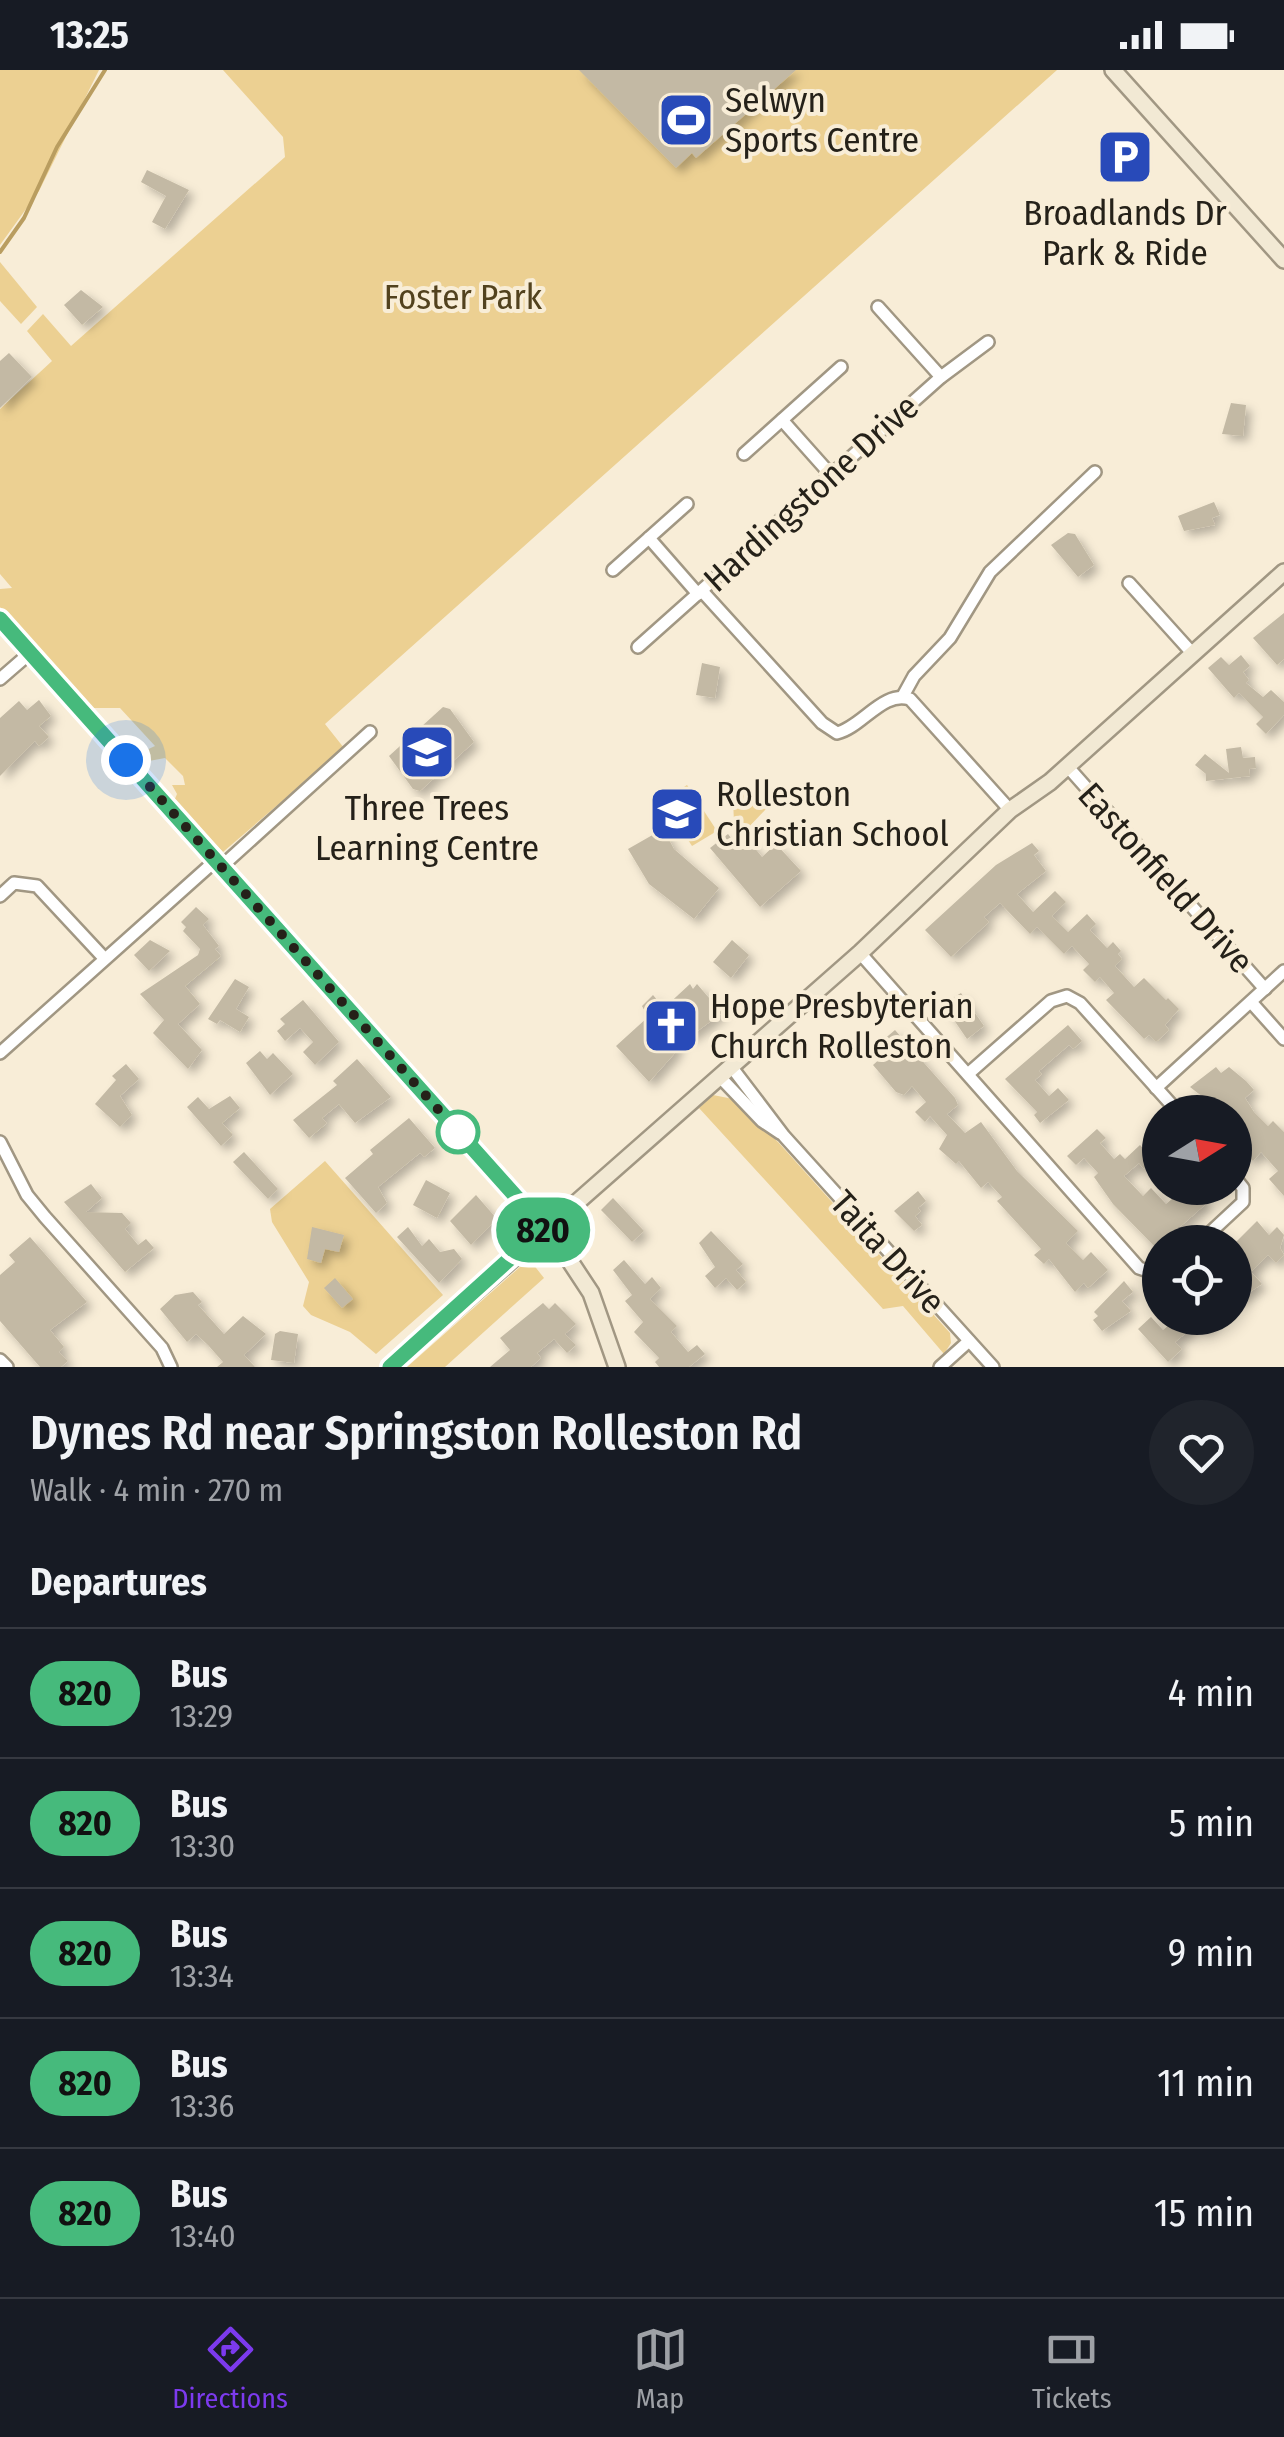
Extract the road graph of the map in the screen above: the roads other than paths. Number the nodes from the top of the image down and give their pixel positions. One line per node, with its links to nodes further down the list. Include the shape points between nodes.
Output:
1 (1113, 70): 2 (main road)
2 (1284, 260)
3 (878, 307): 6 (street)
4 (988, 342): 6 (street, Hardingstone Drive)
5 (841, 367): 7 (street)
6 (941, 378): 10 (street, Hardingstone Drive)
7 (782, 420): 8 (street); 10 (street)
8 (744, 454)
9 (1095, 472): 22 (street, via 990,572 950,638)
10 (831, 475): 16 (street, Hardingstone Drive)
11 (687, 504): 12 (street)
12 (649, 538): 13 (street); 16 (street)
13 (613, 570)
14 (1284, 572): 20 (main road)
15 (1129, 583): 20 (street)
16 (700, 592): 18 (street, Hardingstone Drive); 22 (street, via 837,732)
17 (0, 619): 19 (main road)
18 (638, 647)
19 (30, 653): 21 (street); 26 (main road)
20 (1192, 654): 24 (main road)
21 (0, 679)
22 (902, 696): 25 (street)
23 (370, 732): 26 (street)
24 (1067, 766): 25 (main road); 31 (street, Eastonfield Drive)
25 (1010, 810): 28 (main road)
26 (218, 864): 29 (street); 42 (main road)
27 (0, 896): 29 (street, via 14,883 37,886)
28 (860, 953): 35 (main road); 36 (street)
29 (104, 958): 34 (street)
30 (1284, 971): 31 (street)
31 (1264, 988): 32 (street)
32 (1251, 1002): 33 (street); 37 (street)
33 (1284, 1039)
34 (0, 1053)
35 (724, 1070): 42 (main road); 44 (street, Taita Drive)
36 (968, 1074): 37 (street, via 1051,1002 1067,996); 43 (street)
37 (1156, 1088): 38 (street)
38 (1162, 1095)
39 (0, 1142): 47 (street, via 27,1194 166,1352)
40 (1240, 1205): 41 (street)
41 (1218, 1225)
42 (544, 1228): 48 (main road); 49 (main road, via 591,1292)
43 (1142, 1269)
44 (969, 1341): 50 (street); 51 (street, Taita Drive)
45 (0, 1360): 46 (street)
46 (7, 1367)
47 (171, 1367)
48 (390, 1367)
49 (617, 1367)
50 (940, 1367)
51 (993, 1367)

